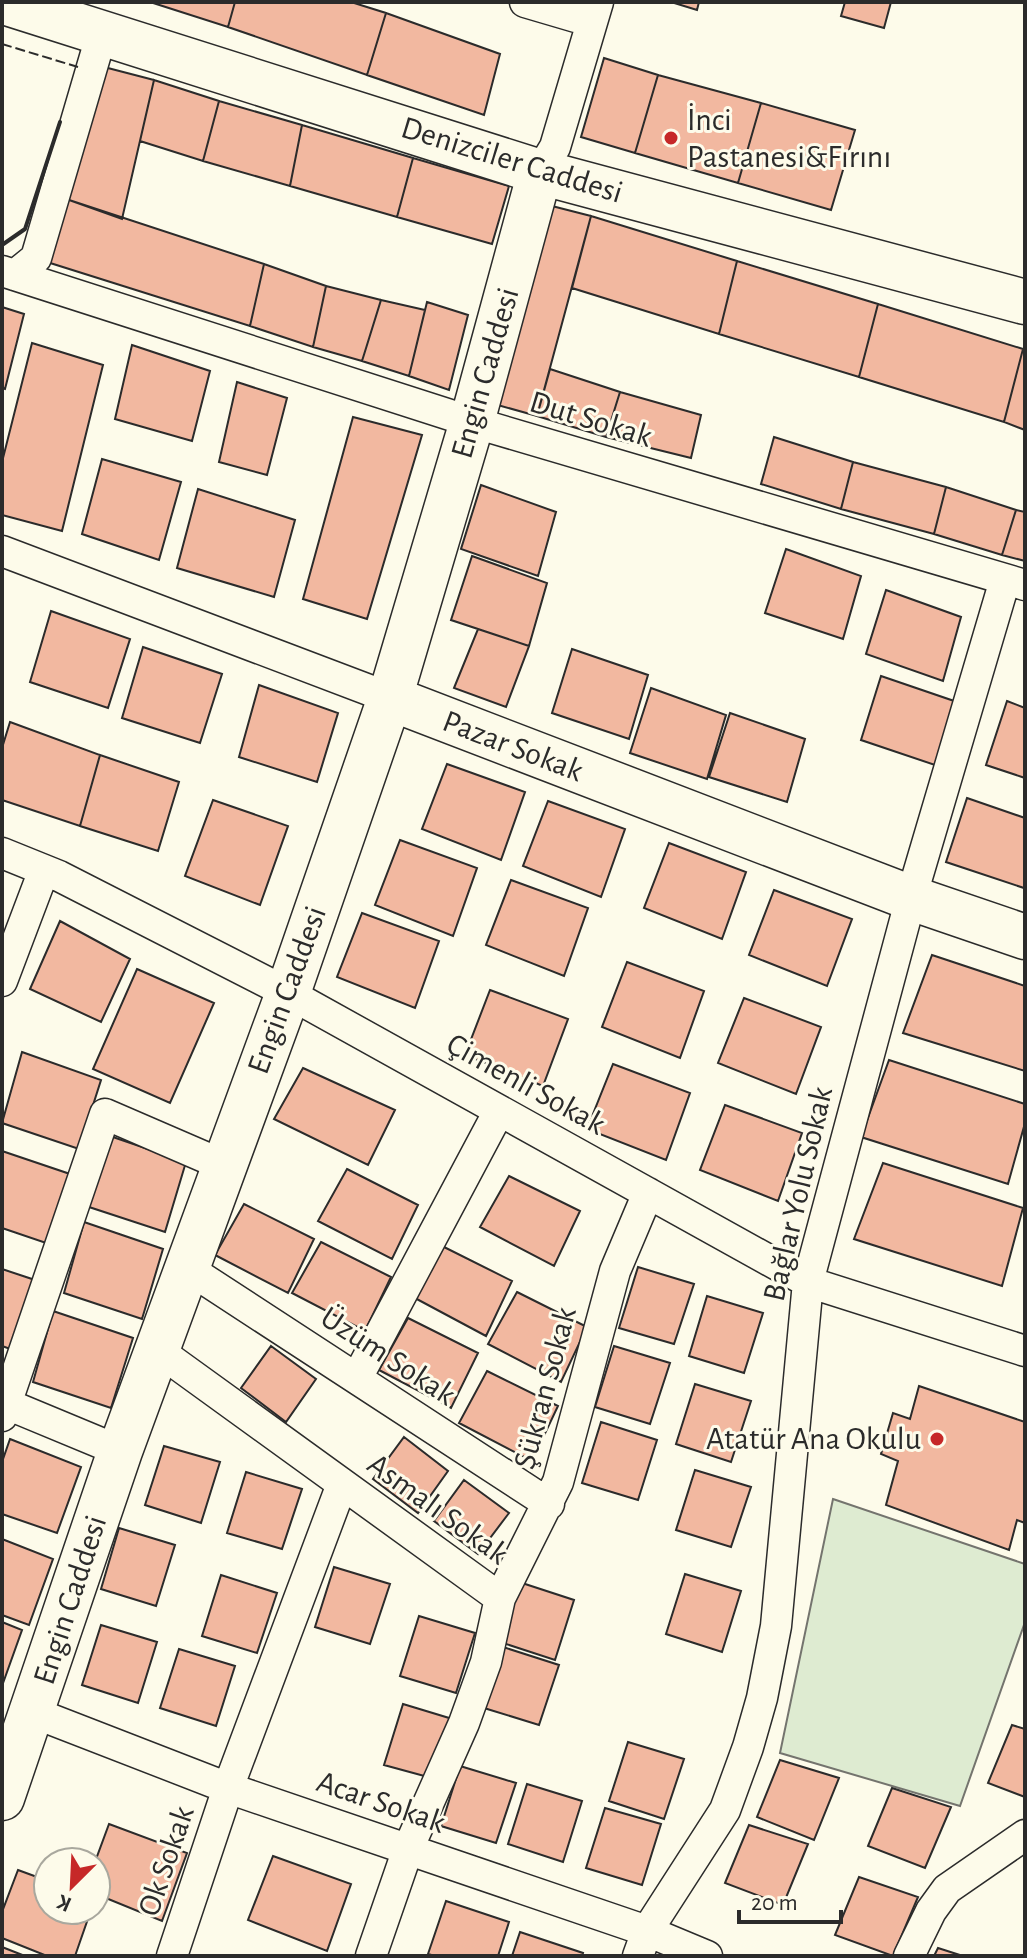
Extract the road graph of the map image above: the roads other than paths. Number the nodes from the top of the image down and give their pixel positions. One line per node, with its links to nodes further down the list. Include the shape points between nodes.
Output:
1 (4, 2): 4 (street, Denizciler Caddesi)
2 (525, 2): 3 (street)
3 (585, 7): 5 (street, Engin Caddesi, via 538,142)
4 (102, 33): 5 (street, Denizciler Caddesi); 6 (street, via 36,258)
5 (540, 172): 7 (street, Denizciler Caddesi); 8 (street, Engin Caddesi)
6 (9, 273): 8 (street, Dut Sokak)
7 (1025, 302)
8 (472, 422): 10 (street, Dut Sokak); 11 (street, Engin Caddesi)
9 (2, 551): 11 (street, Pazar Sokak)
10 (1015, 582): 14 (street, Bağlar Yolu Sokak)
11 (390, 698): 14 (street, Pazar Sokak); 17 (street, Engin Caddesi)
12 (2, 853): 13 (street, Çimenli Sokak)
13 (44, 870): 16 (street); 17 (street, Çimenli Sokak)
14 (911, 898): 15 (street, Pazar Sokak); 22 (street, Bağlar Yolu Sokak)
15 (1025, 937)
16 (2, 981)
17 (288, 993): 18 (street, Çimenli Sokak); 19 (street, Engin Caddesi)
18 (499, 1111): 20 (street, Çimenli Sokak); 25 (street)
19 (223, 1165): 21 (street, Engin Caddesi); 26 (street, via 105,1114)
20 (648, 1193): 22 (street, Çimenli Sokak); 29 (street, Şükran Sokak, via 615,1271)
21 (187, 1268): 23 (street, Engin Caddesi); 25 (street, Üzüm Sokak)
22 (808, 1282): 24 (street, Çimenli Sokak); 36 (street, Bağlar Yolu Sokak, via 776,1626 762,1698 725,1810)
23 (156, 1349): 27 (street, Engin Caddesi); 28 (street, Asmalı Sokak)
24 (1025, 1351)
25 (357, 1378): 29 (street, Üzüm Sokak)
26 (4, 1407): 27 (street)
27 (120, 1451): 31 (street, Engin Caddesi)
28 (342, 1484): 30 (street, Asmalı Sokak); 32 (street, Ok Sokak)
29 (549, 1504): 30 (street, Şükran Sokak)
30 (500, 1598): 35 (street, Asmalı Sokak, via 486,1662 464,1723)
31 (32, 1712): 32 (street, Acar Sokak); 33 (street, Engin Caddesi)
32 (228, 1788): 35 (street, Acar Sokak); 37 (street, Ok Sokak)
33 (2, 1798)
34 (1025, 1835): 40 (street, via 947,1889)
35 (408, 1849): 36 (street, Acar Sokak); 38 (street, Asmalı Sokak)
36 (642, 1943): 39 (street, Acar Sokak)
37 (172, 1956)
38 (371, 1956)
39 (707, 1956)
40 (909, 1956)

